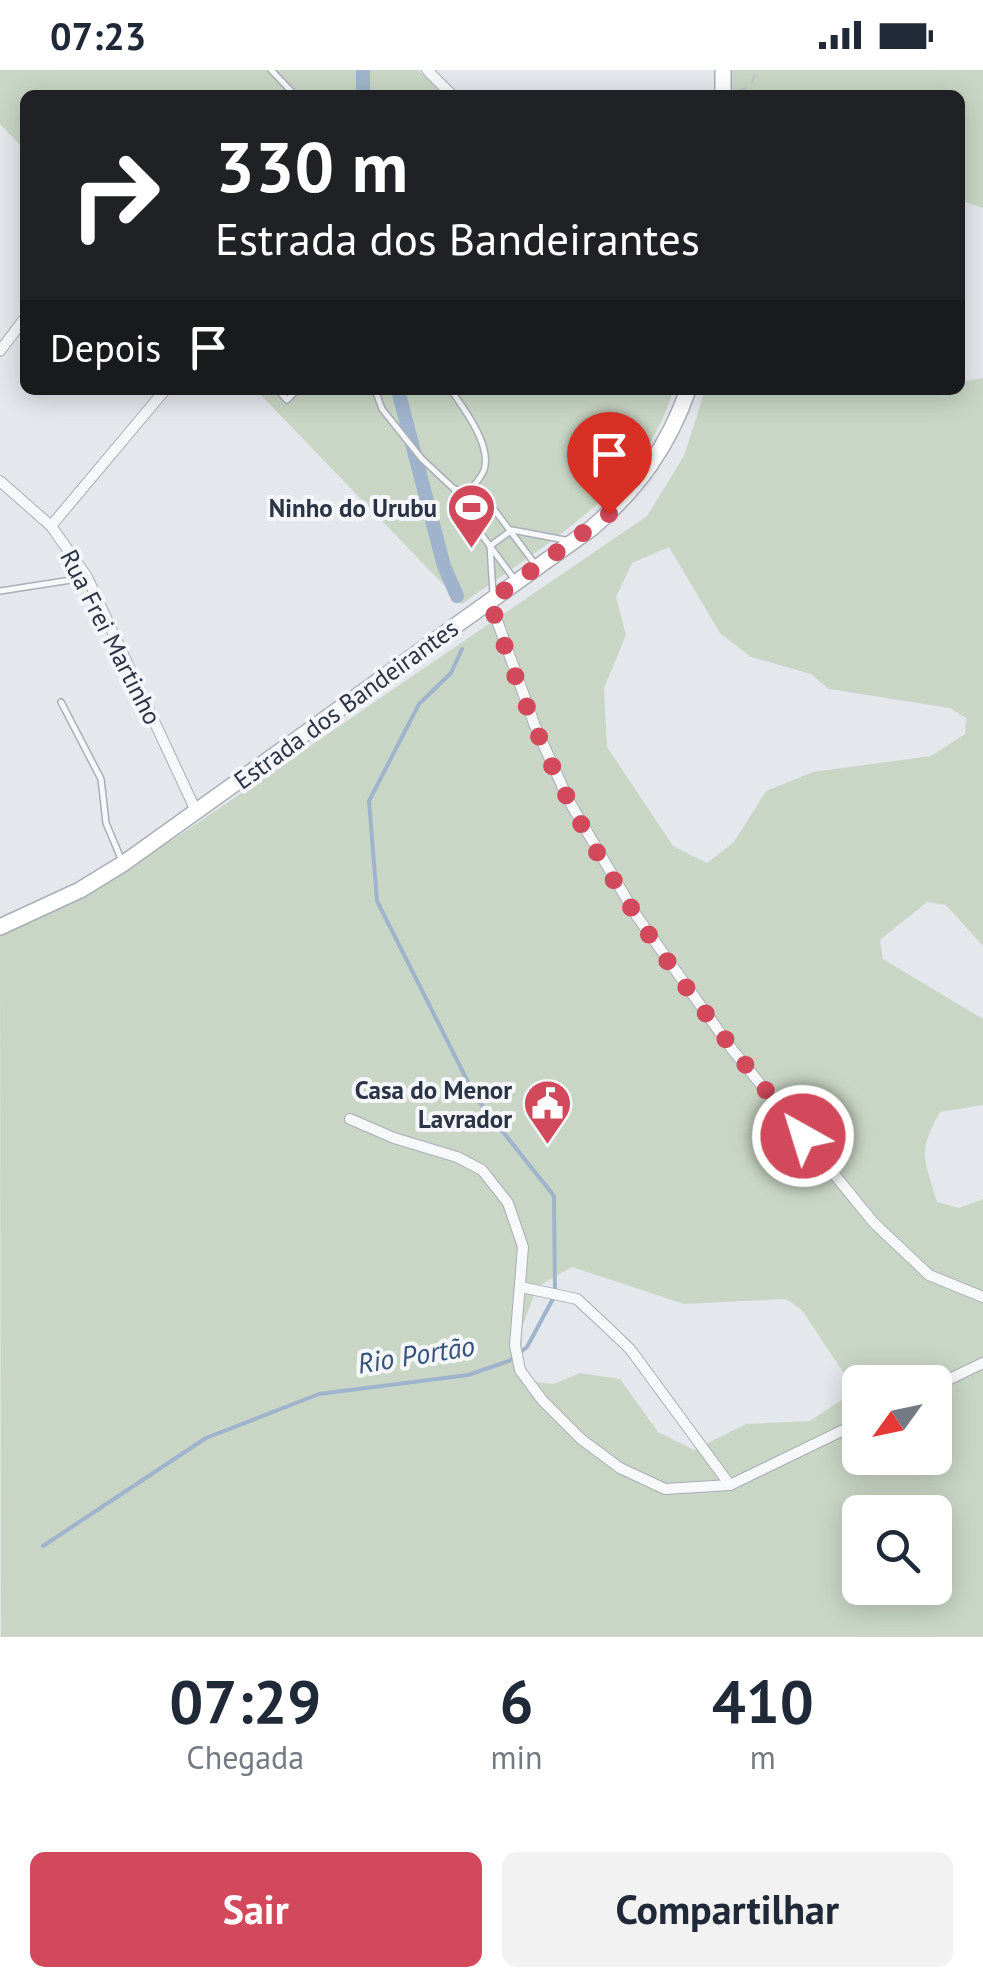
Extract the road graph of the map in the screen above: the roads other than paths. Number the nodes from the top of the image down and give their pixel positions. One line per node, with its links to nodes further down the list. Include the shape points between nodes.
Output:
1 (271, 70): 3 (lane)
2 (427, 70): 4 (street)
3 (290, 90)
4 (447, 90)
5 (20, 325): 6 (street)
6 (0, 351)
7 (161, 395): 15 (street)
8 (377, 395): 12 (lane, via 422,459)
9 (454, 395): 13 (lane, via 485,458 484,472)
10 (686, 395): 17 (main road, Estrada dos Bandeirantes, via 649,471)
11 (0, 481): 15 (street, Rua Frei Martinho)
12 (453, 488): 13 (lane); 14 (lane)
13 (467, 493): 14 (lane); 16 (lane, via 490,504)
14 (459, 501): 18 (lane)
15 (51, 526): 20 (street, Rua Frei Martinho)
16 (512, 530): 17 (lane); 18 (lane); 19 (lane)
17 (573, 542): 19 (main road, Estrada dos Bandeirantes)
18 (490, 546): 21 (lane); 23 (lane)
19 (538, 567): 21 (main road, Estrada dos Bandeirantes)
20 (87, 577): 22 (lane); 25 (street, Rua Frei Martinho)
21 (516, 582): 23 (main road, Estrada dos Bandeirantes)
22 (0, 591)
23 (491, 600): 25 (main road, Estrada dos Bandeirantes); 30 (street, via 534,726 636,915 731,1048 874,1223 929,1275)
24 (61, 702): 26 (lane, via 101,779 106,823)
25 (196, 811): 26 (main road, Estrada dos Bandeirantes)
26 (124, 864): 27 (main road, Estrada dos Bandeirantes)
27 (0, 927)
28 (350, 1119): 29 (street, via 482,1170 508,1202 523,1247)
29 (521, 1287): 34 (street, via 577,1299 630,1349); 34 (street, via 515,1345 520,1370 582,1438 620,1468 664,1489)
30 (983, 1297)
31 (983, 1363): 32 (street)
32 (952, 1378)
33 (842, 1431): 34 (street)
34 (730, 1484)

